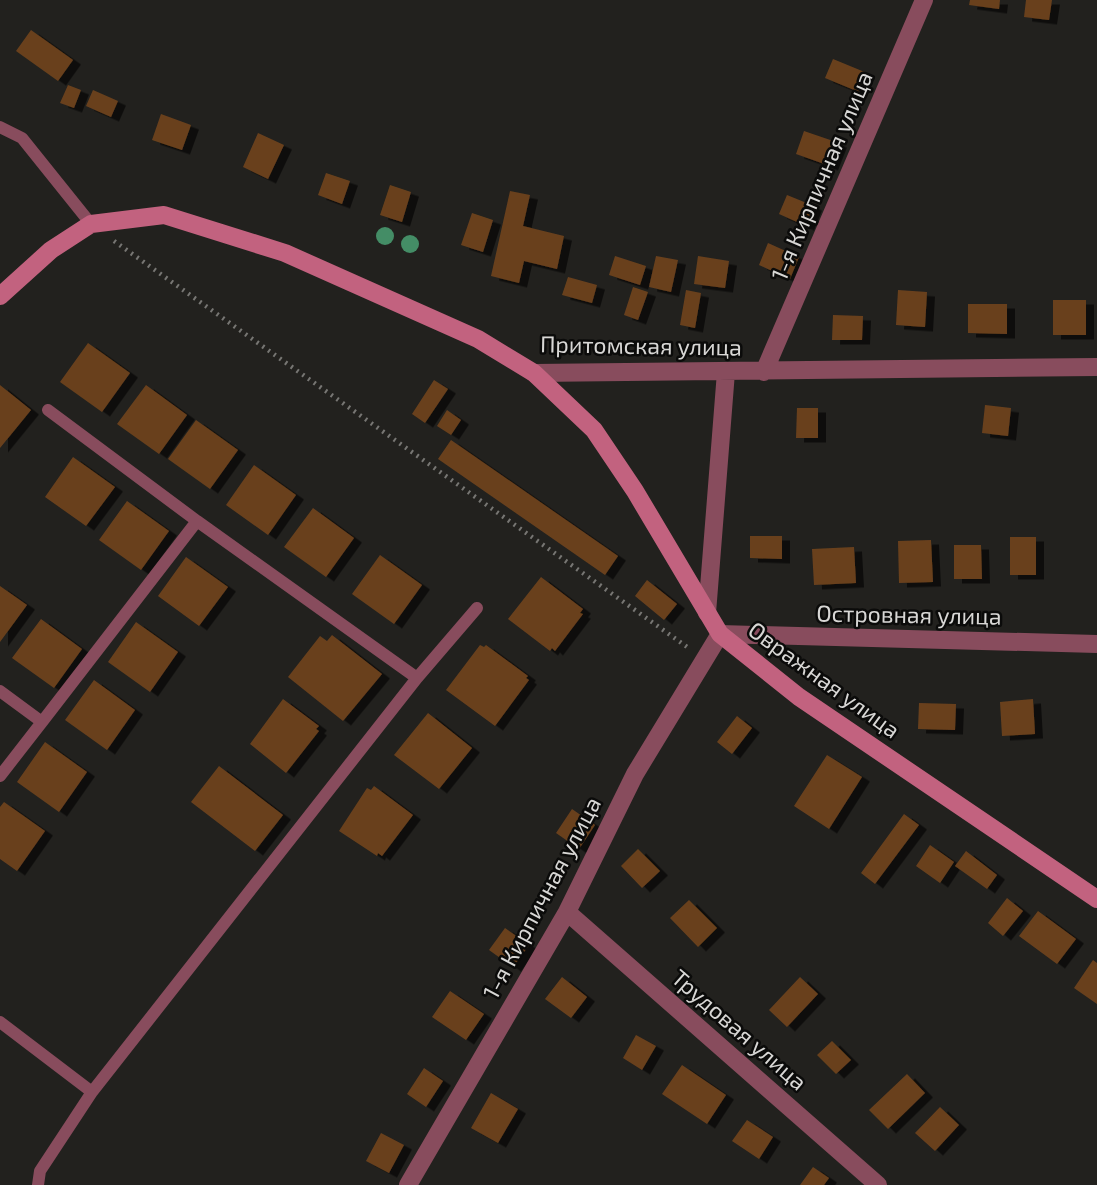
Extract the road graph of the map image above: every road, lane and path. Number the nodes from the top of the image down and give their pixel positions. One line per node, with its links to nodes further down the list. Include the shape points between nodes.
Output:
1 (924, 0): 7 (street, 1-я Кирпичная улица)
2 (0, 127): 3 (lane, via 22,138)
3 (91, 224): 4 (street, via 51,250); 8 (street, Притомская улица, via 164,215 285,253 478,340); 15 (path)
4 (0, 296)
5 (1097, 367): 7 (street, Притомская улица)
6 (726, 372): 7 (street, Притомская улица); 8 (street, Притомская улица); 12 (street)
7 (764, 372)
8 (534, 373): 12 (street, Овражная улица, via 594,430)
9 (48, 410): 10 (lane)
10 (197, 521): 16 (lane); 18 (lane)
11 (477, 608): 16 (lane)
12 (707, 613): 13 (street, Овражная улица)
13 (720, 634): 14 (street, Островная улица); 15 (street, 1-я Кирпичная улица); 20 (street, Овражная улица, via 799,697)
14 (1097, 644)
15 (704, 658): 21 (street, 1-я Кирпичная улица, via 635,774)
16 (417, 678): 23 (lane)
17 (0, 691): 18 (lane)
18 (41, 722): 19 (lane)
19 (0, 776)
20 (1097, 899)
21 (567, 912): 25 (street, 1-я Кирпичная улица); 26 (street, Трудовая улица)
22 (0, 1022): 23 (lane)
23 (92, 1092): 24 (lane, via 40,1171)
24 (38, 1185)
25 (408, 1185)
26 (878, 1185)

